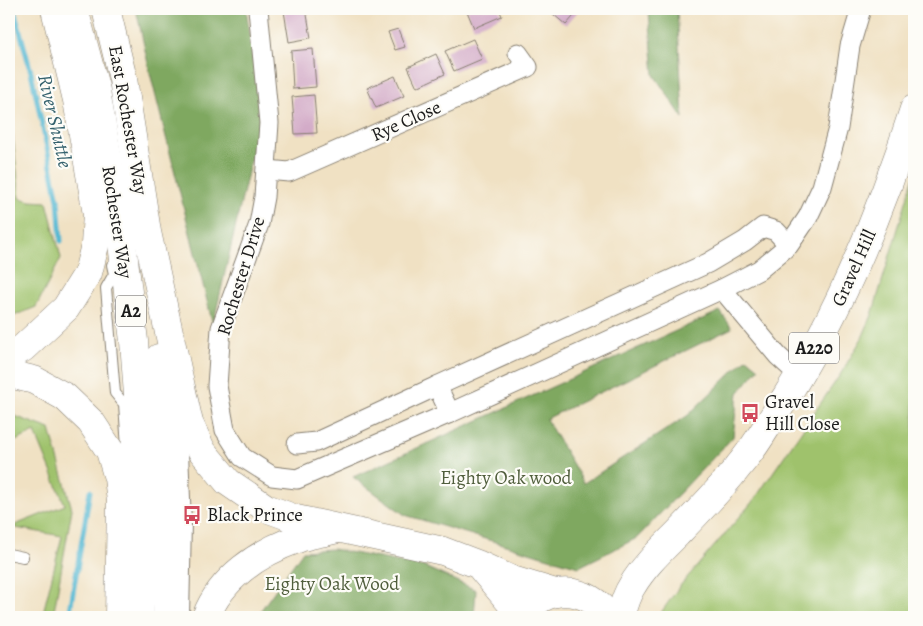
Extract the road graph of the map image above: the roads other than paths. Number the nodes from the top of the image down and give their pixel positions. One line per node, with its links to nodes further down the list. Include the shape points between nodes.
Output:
1 (55, 9): 15 (main road, via 77,100 96,214 95,245 88,273 66,308 23,348)
2 (60, 9): 10 (lane, via 94,154)
3 (74, 9): 28 (main road, Rochester Way / A2, via 96,91 121,235 141,436)
4 (106, 9): 11 (main road, East Rochester Way / A2, via 123,79)
5 (258, 9): 9 (street, Rochester Drive, via 269,123)
6 (861, 9): 12 (street, via 850,46 838,128 822,186)
7 (518, 52): 9 (street, Rye Close, via 528,67 290,172)
8 (914, 109): 17 (main road, Gravel Hill / A220, via 874,223 834,312)
9 (267, 170): 20 (street, Rochester Drive, via 259,224 221,328 217,386 225,430 242,457 272,476 297,479)
10 (106, 228)
11 (147, 232): 18 (main road); 34 (main road, Rochester Way / A2, via 166,426)
12 (789, 245): 14 (street, via 759,270); 19 (street, via 776,232 763,227 708,263)
13 (111, 255): 22 (lane, via 114,274 106,288 115,393 124,404)
14 (722, 289): 17 (street, via 778,356); 20 (street)
15 (9, 356)
16 (9, 374): 32 (main road, via 34,380 65,397 91,422 110,451 121,501)
17 (800, 376): 26 (main road, Gravel Hill / A220, via 753,448)
18 (179, 378): 24 (main road, via 190,423 202,451 228,482 266,508 296,519); 35 (lane, via 186,522)
19 (438, 386): 20 (street); 21 (street, via 316,442)
20 (450, 413)
21 (297, 444)
22 (129, 473)
23 (132, 509): 28 (lane)
24 (341, 529): 29 (main road, via 443,551); 36 (main road, via 298,538 261,555 234,575)
25 (9, 554): 27 (lane)
26 (657, 554): 31 (main road, Gravel Hill / A220, via 613,585); 40 (main road, Gravel Hill / A220, via 633,585)
27 (23, 557)
28 (143, 562): 33 (main road, Rochester Way / A2)
29 (477, 564): 30 (main road, via 512,580); 37 (main road, via 510,602)
30 (556, 593): 31 (main road); 38 (main road, via 534,604)
31 (586, 596): 39 (main road)
32 (119, 617)
33 (139, 617)
34 (167, 617)
35 (184, 617)
36 (206, 617)
37 (517, 617)
38 (524, 617)
39 (608, 617)
40 (620, 617)

